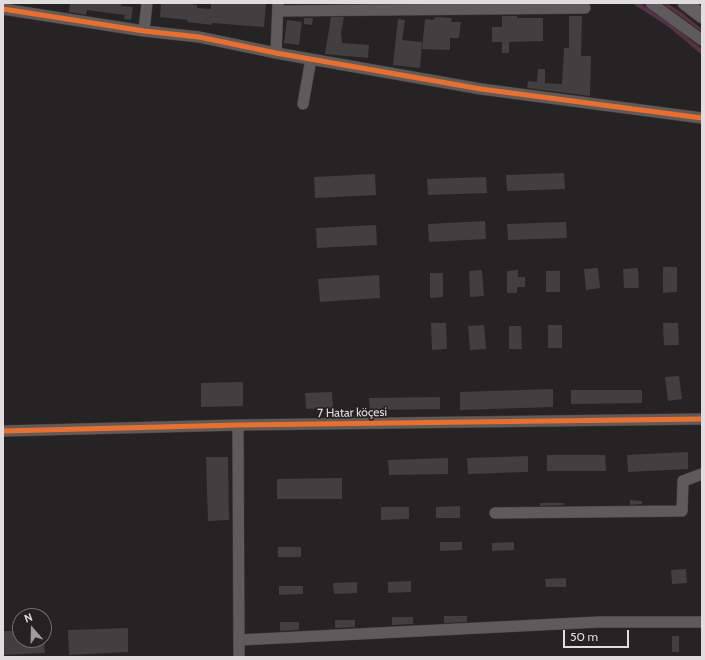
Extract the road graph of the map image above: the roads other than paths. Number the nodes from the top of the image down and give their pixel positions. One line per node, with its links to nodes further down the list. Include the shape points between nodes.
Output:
1 (147, 3): 8 (street)
2 (651, 3): 9 (street)
3 (685, 3): 7 (main road)
4 (278, 7): 5 (street); 10 (street)
5 (585, 8)
6 (3, 9): 8 (street)
7 (702, 16)
8 (144, 31): 10 (street, via 199,37)
9 (702, 40)
10 (276, 53): 11 (street)
11 (311, 59): 12 (street); 13 (street, via 481,89)
12 (304, 104)
13 (702, 118)
14 (702, 419): 15 (street, 7 Hatar köçesi)
15 (238, 425): 16 (street, 7 Hatar köçesi); 20 (street)
16 (3, 431)
17 (702, 474): 18 (street, via 683,481 682,511)
18 (495, 513)
19 (702, 622): 20 (street, via 599,622)
20 (239, 640): 21 (street)
21 (239, 657)

